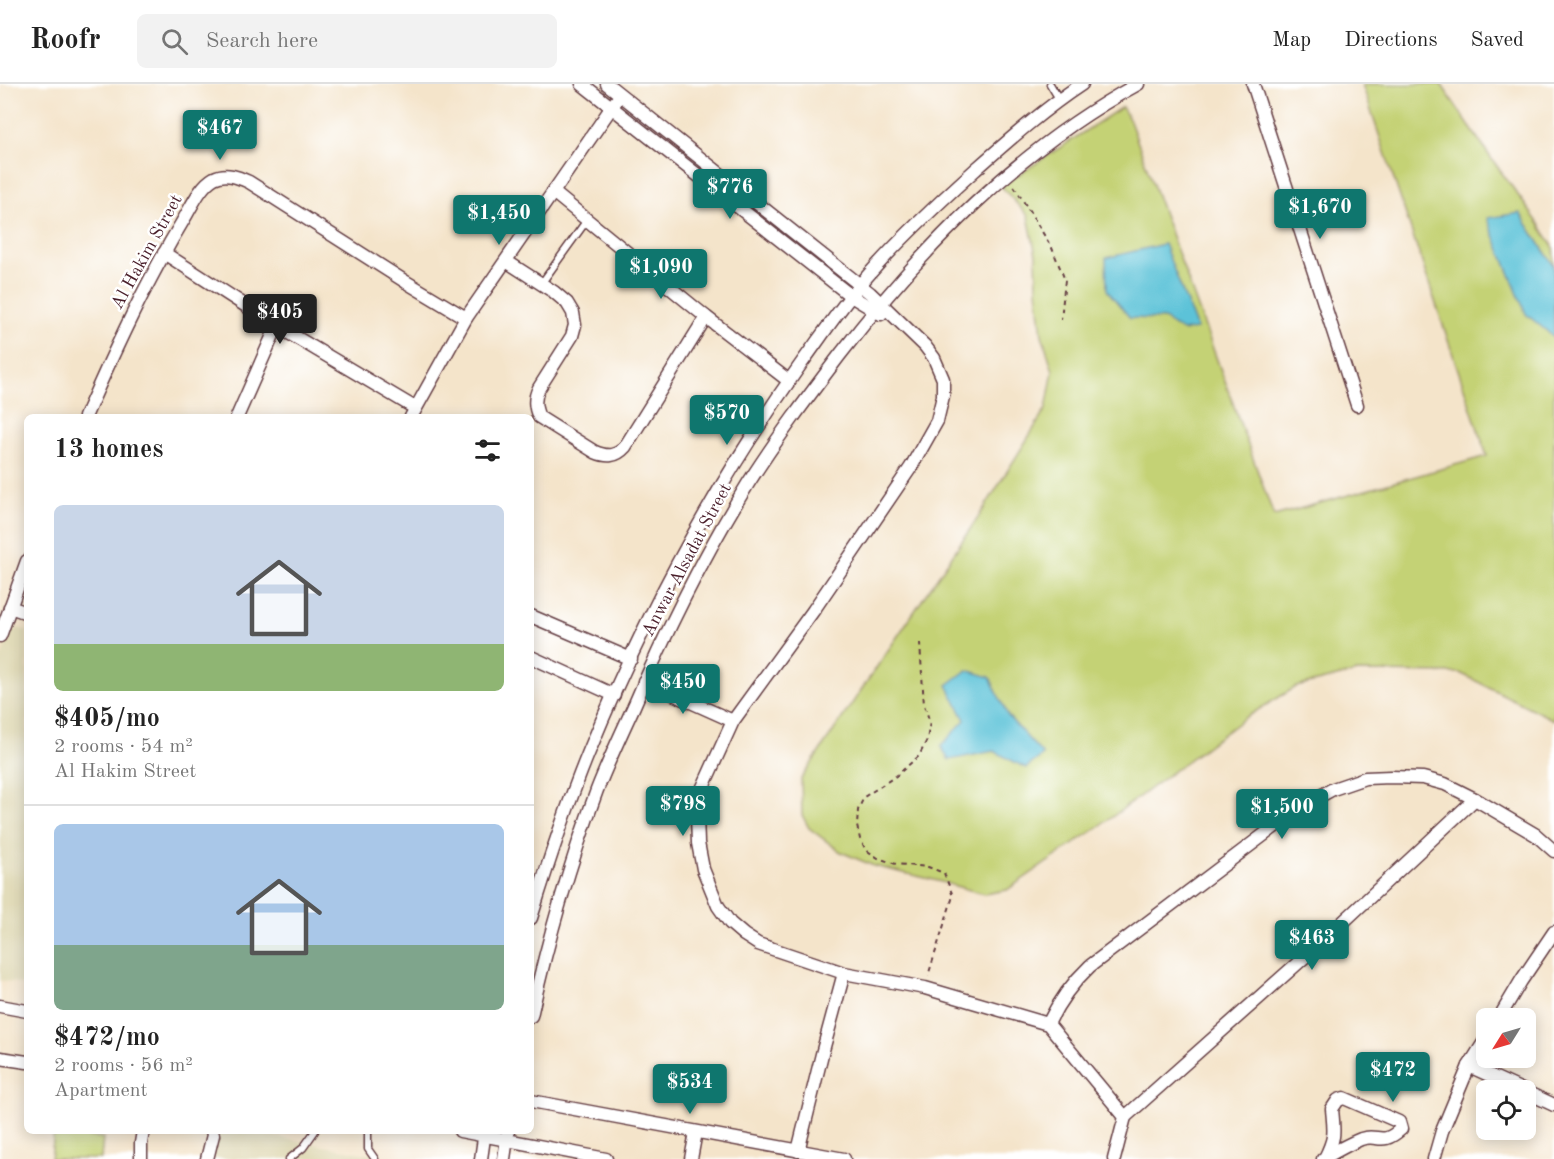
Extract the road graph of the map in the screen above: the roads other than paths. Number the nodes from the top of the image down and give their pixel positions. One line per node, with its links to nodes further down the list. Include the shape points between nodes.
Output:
1 (582, 84): 9 (street)
2 (607, 84): 7 (street)
3 (1050, 84): 8 (lane)
4 (1082, 84): 8 (street, Anwar Alsadat Street)
5 (1138, 84): 17 (street, Anwar Alsadat Street, via 1080,119 1007,175 950,227)
6 (1253, 84): 22 (street)
7 (621, 95): 9 (street); 15 (street)
8 (1059, 99): 15 (street, Anwar Alsadat Street, via 959,184)
9 (611, 107): 10 (street); 16 (street)
10 (554, 192): 11 (street); 13 (street)
11 (587, 220): 14 (lane); 18 (street)
12 (164, 254): 19 (street, Al Hakim Street, via 206,186 215,178 231,174); 20 (street); 24 (street, Al Hakim Street)
13 (506, 261): 14 (street); 19 (street)
14 (541, 284): 18 (street, via 567,303 575,325 539,388 534,408 551,426 605,456 625,447)
15 (860, 285): 16 (street, Anwar Alsadat Street); 17 (street)
16 (851, 296): 17 (street); 21 (street, Anwar Alsadat Street)
17 (878, 307): 33 (street, Anwar Alsadat Street, via 803,404 750,482 705,557); 35 (street, via 909,330 934,358 943,379 937,421 886,506)
18 (706, 317): 21 (street)
19 (466, 318): 23 (street)
20 (277, 326): 23 (street); 25 (street)
21 (789, 381): 32 (street, Anwar Alsadat Street, via 726,477)
22 (1357, 405)
23 (413, 412)
24 (86, 414)
25 (238, 414)
26 (24, 569): 27 (street)
27 (10, 607): 28 (street); 30 (street)
28 (24, 612)
29 (534, 617): 32 (street)
30 (0, 636)
31 (534, 658): 34 (street)
32 (631, 659): 34 (street, Anwar Alsadat Street)
33 (644, 681): 35 (street); 41 (street, Anwar Alsadat Street, via 579,842)
34 (614, 695): 38 (street, Anwar Alsadat Street, via 580,777)
35 (733, 721): 40 (street, via 703,788 698,816 703,869 718,906 730,923 758,944)
36 (1475, 799): 37 (street, via 1536,835); 45 (street, via 1423,778 1365,778 1333,789 1302,806 1090,966 1062,998); 54 (street)
37 (1554, 851)
38 (534, 908)
39 (1554, 932): 43 (street)
40 (844, 973): 45 (street, via 925,988); 62 (street)
41 (534, 1002)
42 (0, 1006): 44 (street)
43 (1505, 1008)
44 (24, 1010)
45 (1048, 1024): 54 (street)
46 (1476, 1055): 49 (street)
47 (0, 1058): 48 (street)
48 (24, 1062)
49 (1469, 1066): 50 (street); 74 (street)
50 (1500, 1080)
51 (1536, 1097): 53 (street)
52 (534, 1102): 55 (street)
53 (1554, 1105)
54 (1125, 1117): 73 (street)
55 (696, 1132): 62 (street); 71 (street)
56 (142, 1134): 64 (street)
57 (213, 1134): 65 (street)
58 (313, 1134): 66 (lane)
59 (368, 1134): 67 (lane, via 368,1149)
60 (484, 1134): 68 (street)
61 (508, 1135): 69 (street); 70 (street)
62 (798, 1151): 72 (street)
63 (1324, 1158): 63 (street, via 1363,1138 1389,1138 1401,1125 1344,1098 1338,1100 1332,1109 1333,1141)
64 (141, 1159)
65 (207, 1159)
66 (289, 1159)
67 (375, 1159)
68 (481, 1159)
69 (504, 1159)
70 (606, 1159)
71 (691, 1159)
72 (844, 1159)
73 (1114, 1159)
74 (1434, 1159)

